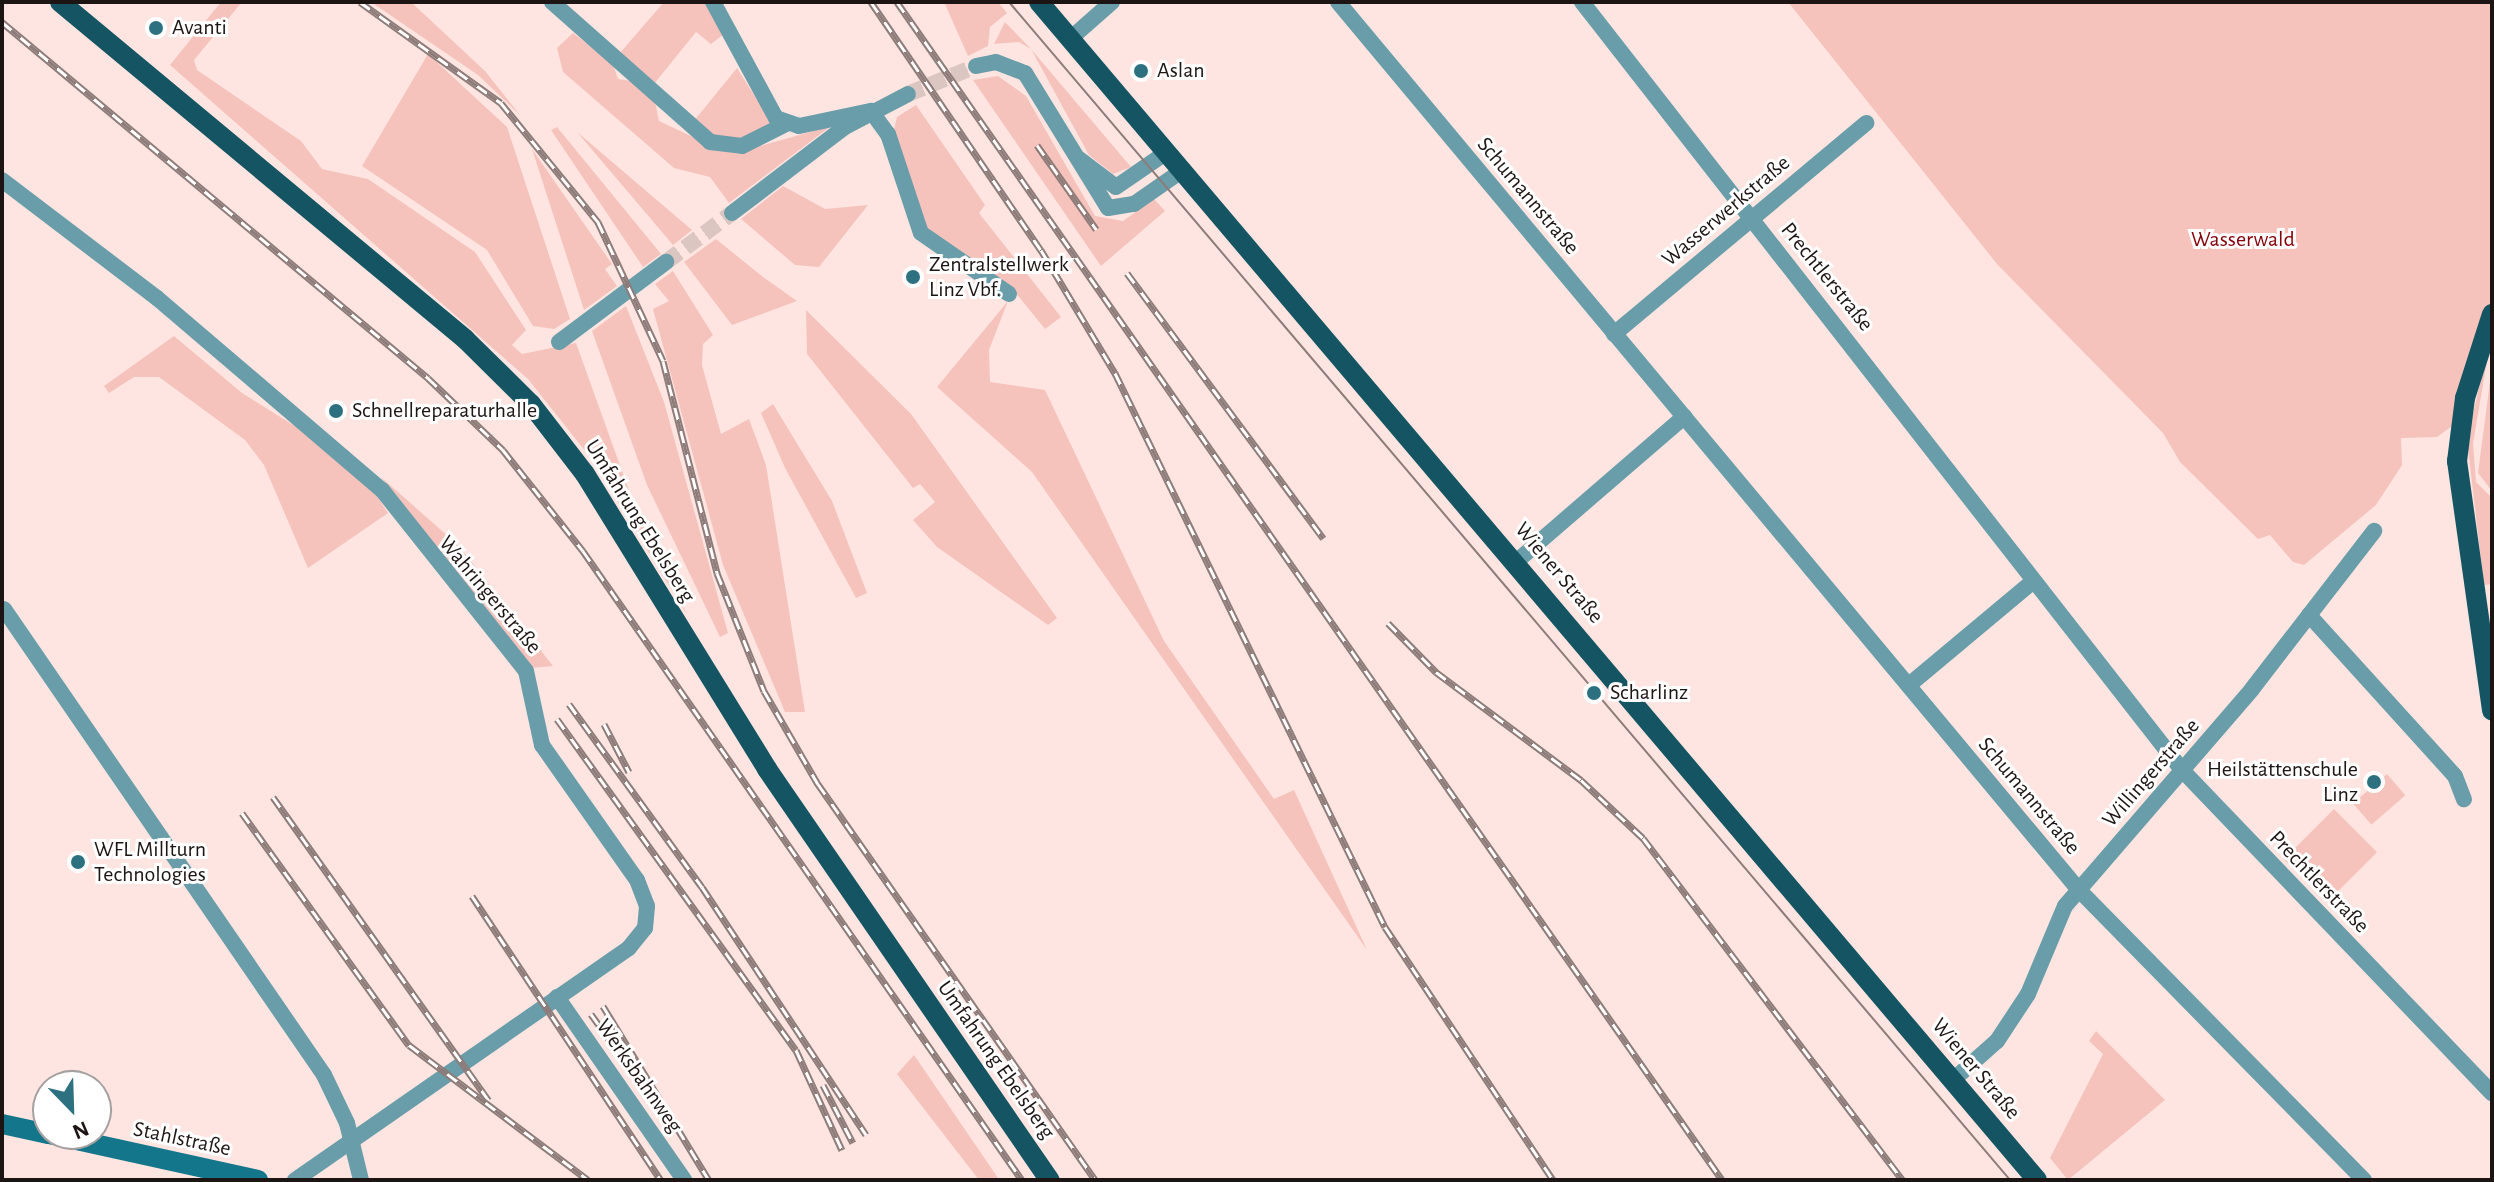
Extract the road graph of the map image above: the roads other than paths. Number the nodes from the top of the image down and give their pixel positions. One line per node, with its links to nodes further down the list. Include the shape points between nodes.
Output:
1 (60, 2): 48 (main road, Umfahrung Ebelsberg, via 465,339 531,404 585,474 767,769)
2 (552, 2): 13 (street, via 710,142 742,146)
3 (713, 2): 13 (street, via 767,109)
4 (1039, 2): 8 (main road, Wiener Straße)
5 (1112, 2): 8 (street)
6 (1338, 2): 23 (street, Schumannstraße)
7 (1582, 2): 19 (street, Prechtlerstraße)
8 (1070, 39): 15 (main road, Wiener Straße)
9 (976, 66): 14 (street, via 996,62 1025,73)
10 (908, 94): 11 (street)
11 (871, 111): 13 (street); 18 (street); 21 (street, via 888,134 921,233)
12 (1866, 123): 19 (street, Wasserwerkstraße)
13 (786, 124)
14 (1070, 150): 15 (street, via 1116,187); 16 (street, via 1099,203 1114,210)
15 (1167, 152): 16 (main road, Wiener Straße)
16 (1183, 170): 27 (main road, Wiener Straße)
17 (2, 180): 37 (street, Wahringerstraße, via 354,462 526,671 542,745 637,880 649,918 629,948)
18 (732, 213)
19 (1753, 217): 23 (street, Wasserwerkstraße); 28 (street, Prechtlerstraße, via 1982,505)
20 (666, 262): 24 (street)
21 (1009, 294)
22 (2492, 314): 31 (main road, via 2465,398 2457,461)
23 (1614, 334): 25 (street, Schumannstraße)
24 (559, 342)
25 (1684, 417): 27 (street); 32 (street, Schumannstraße)
26 (2374, 531): 30 (street, Willingerstraße)
27 (1517, 561): 38 (main road, Wiener Straße)
28 (2030, 584): 32 (street); 34 (street, Prechtlerstraße)
29 (4, 609): 42 (street, via 302,1041)
30 (2309, 615): 34 (street, Willingerstraße); 35 (street, via 2455,776)
31 (2484, 615): 33 (main road)
32 (1909, 685): 36 (street, Schumannstraße)
33 (2492, 711)
34 (2182, 770): 36 (street, Willingerstraße); 39 (street, Prechtlerstraße)
35 (2464, 799)
36 (2079, 890): 38 (street, Willingerstraße, via 1997,1041); 50 (street, Schumannstraße)
37 (557, 997): 42 (street, Wahringerstraße); 47 (street, Werksbahnweg)
38 (1953, 1080): 49 (main road, Wiener Straße)
39 (2492, 1093)
40 (2, 1124): 41 (street, Stahlstraße)
41 (32, 1130)
42 (351, 1139): 45 (street, Wahringerstraße); 46 (street)
43 (112, 1148): 44 (street, Stahlstraße)
44 (258, 1180)
45 (295, 1180)
46 (361, 1180)
47 (684, 1180)
48 (1050, 1180)
49 (2037, 1180)
50 (2364, 1180)

